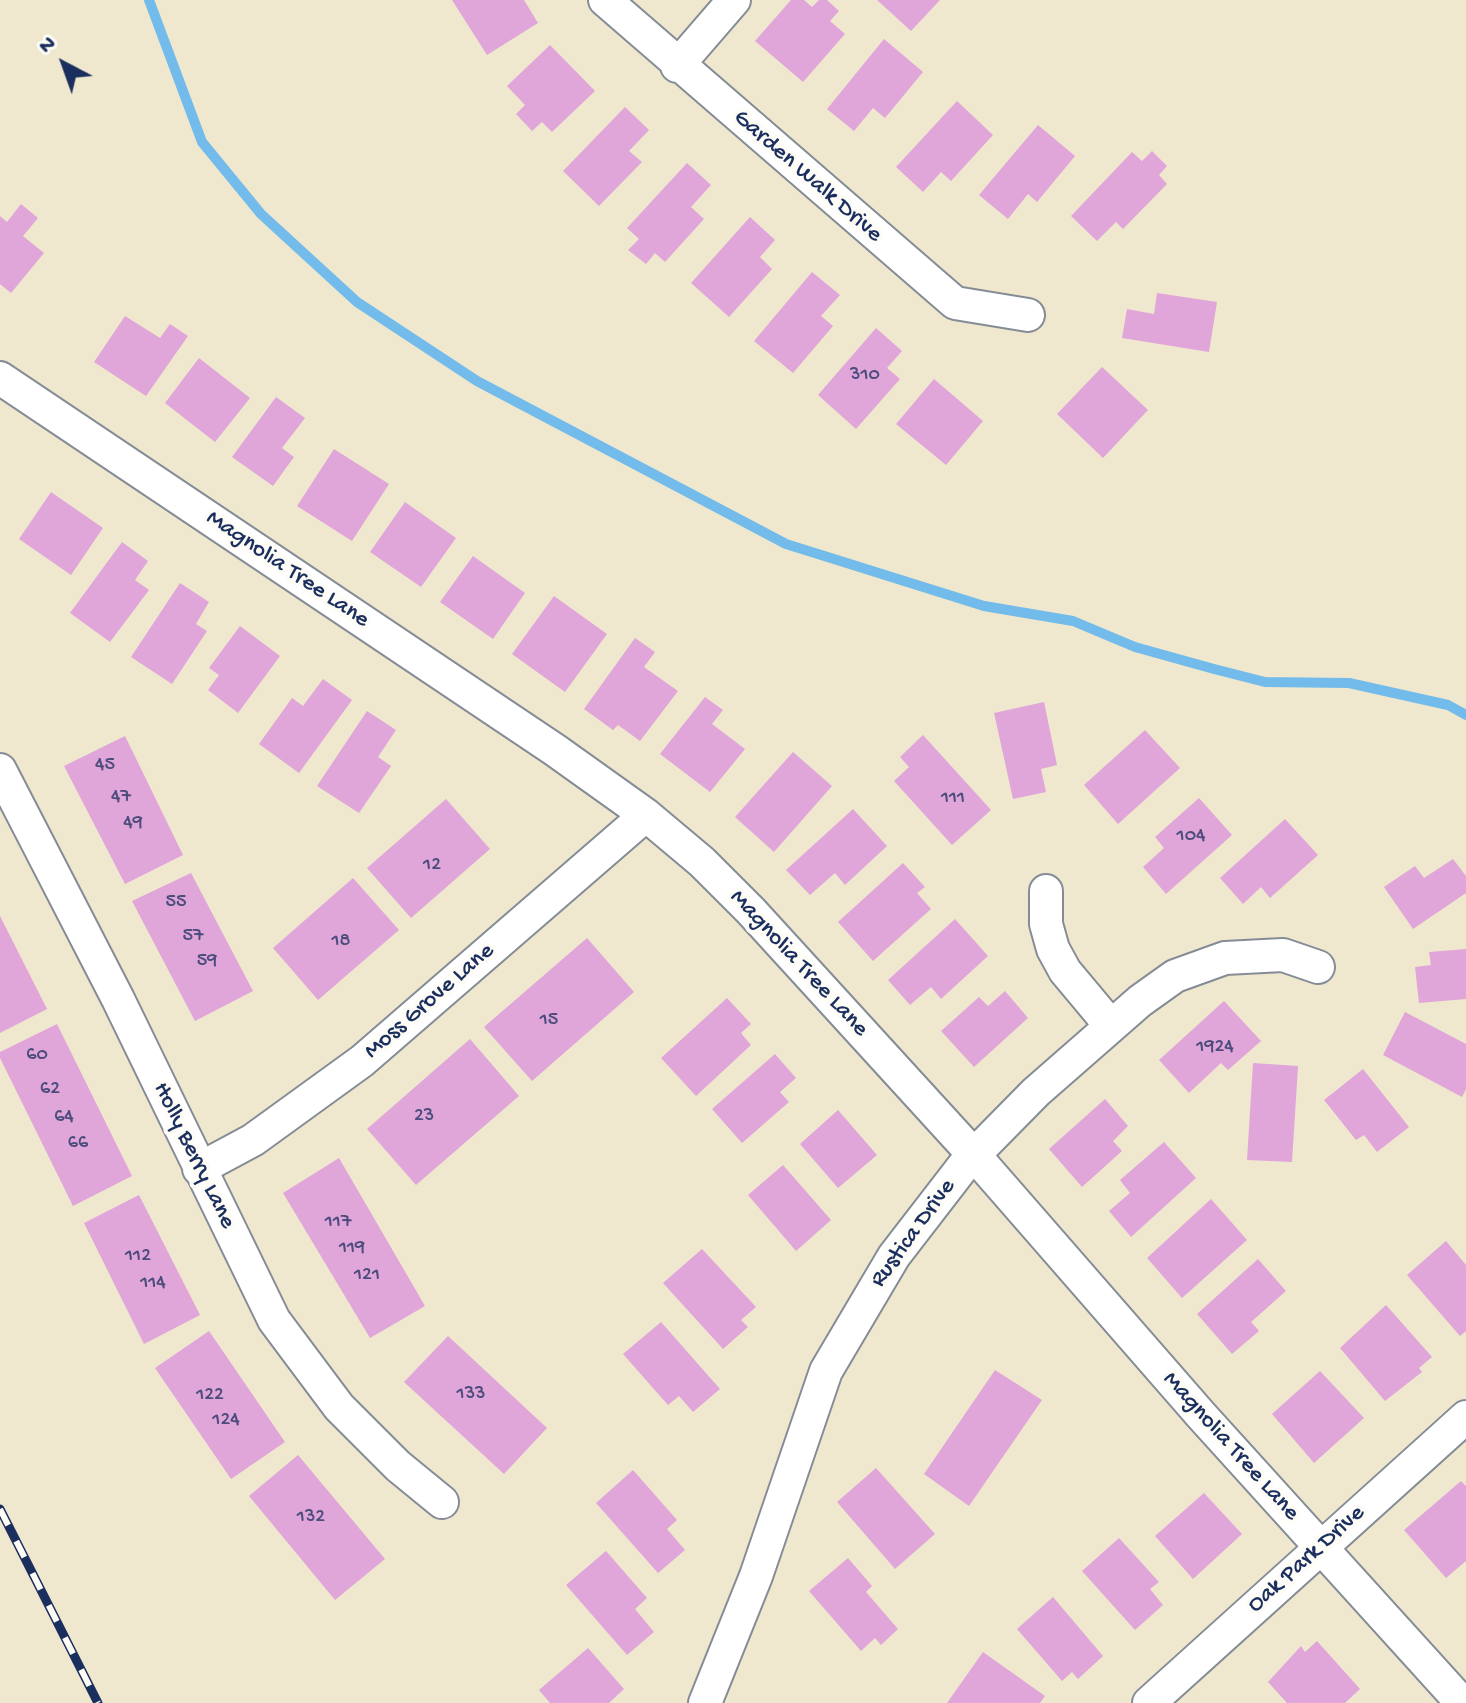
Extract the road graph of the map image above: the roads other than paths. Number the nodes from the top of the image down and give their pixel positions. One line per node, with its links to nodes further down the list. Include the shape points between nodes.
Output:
1 (605, 0): 3 (street, Garden Walk Drive)
2 (734, 0): 3 (street)
3 (677, 66): 4 (street, Garden Walk Drive, via 955,303)
4 (1028, 315)
5 (0, 378): 7 (street, Magnolia Tree Lane)
6 (0, 770): 12 (street, Holly Berry Lane)
7 (646, 815): 11 (street, Magnolia Tree Lane, via 751,911); 12 (street, Moss Grove Lane, via 362,1061 253,1140)
8 (1046, 891): 10 (street, via 1053,949)
9 (1318, 967): 10 (street, Rustica Drive, via 1283,955 1199,965 1175,976)
10 (1111, 1026): 11 (street, Rustica Drive)
11 (973, 1155): 15 (street, Magnolia Tree Lane); 16 (street, Rustica Drive, via 894,1256 826,1371 756,1576)
12 (199, 1169): 14 (street, Holly Berry Lane, via 274,1320 339,1407)
13 (1466, 1417): 15 (street, Oak Park Drive)
14 (442, 1502)
15 (1321, 1548): 17 (street, Oak Park Drive); 18 (street, Magnolia Tree Lane)
16 (705, 1703)
17 (1149, 1703)
18 (1462, 1703)

